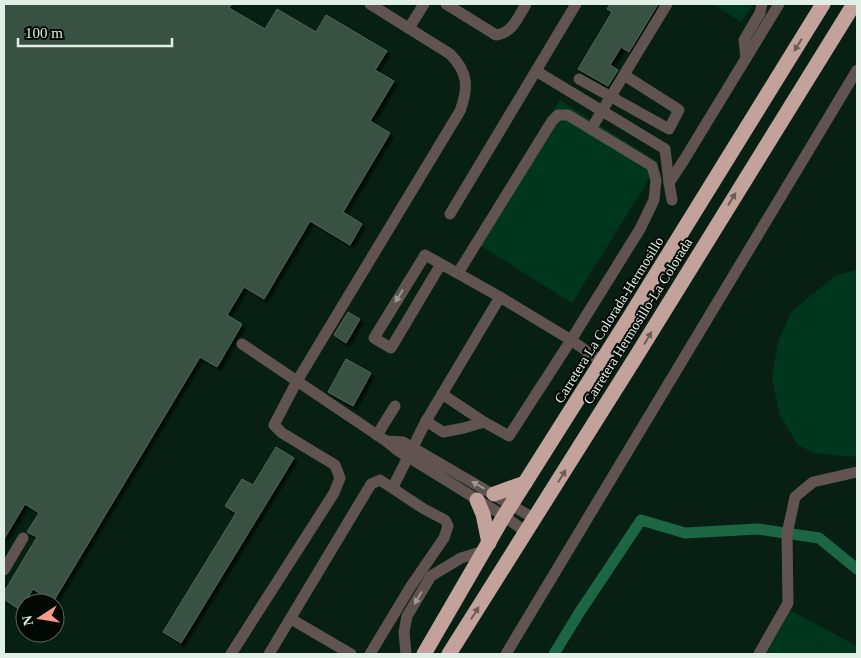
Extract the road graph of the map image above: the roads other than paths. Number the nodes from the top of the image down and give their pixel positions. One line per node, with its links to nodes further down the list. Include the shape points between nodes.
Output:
1 (370, 4): 11 (lane)
2 (424, 4): 11 (lane)
3 (446, 4): 4 (lane, via 496,35 511,29)
4 (526, 4)
5 (576, 4): 14 (lane)
6 (667, 4): 15 (lane)
7 (762, 4): 12 (lane, via 744,40)
8 (779, 4): 12 (lane)
9 (823, 4): 28 (highway, Carretera La Colorada-Hermosillo, one-way to 28)
10 (854, 4): 42 (highway, Carretera Hermosillo-La Colorada, one-way to 10)
11 (409, 28): 29 (lane, via 460,64 465,74 464,100)
12 (746, 58): 20 (lane)
13 (857, 70): 55 (lane)
14 (536, 71): 18 (lane); 22 (lane)
15 (624, 75): 17 (lane); 17 (lane, via 679,110 669,129)
16 (579, 79): 17 (lane)
17 (612, 96): 18 (lane)
18 (603, 110): 19 (lane); 20 (lane, via 665,149)
19 (591, 129): 24 (lane, via 568,115 558,115 552,121); 26 (lane, via 652,166 656,180 654,200 640,230)
20 (669, 183): 21 (lane)
21 (672, 200)
22 (450, 214)
23 (441, 264): 23 (lane, one-way to 23, via 425,254 374,338 391,348); 24 (lane)
24 (458, 273): 25 (lane)
25 (500, 297): 26 (lane); 30 (lane)
26 (571, 340): 28 (lane); 33 (lane, via 509,436)
27 (242, 344): 29 (lane)
28 (602, 362): 37 (highway, Carretera La Colorada-Hermosillo)
29 (297, 381): 34 (lane); 48 (lane, via 274,425 335,465 340,478 334,494)
30 (442, 394): 32 (lane); 33 (lane)
31 (395, 406): 34 (lane)
32 (426, 421): 33 (lane, via 443,432); 35 (lane)
33 (484, 422)
34 (381, 438): 35 (lane)
35 (411, 453): 38 (lane); 39 (lane, one-way to 35); 40 (lane)
36 (857, 472): 56 (lane, via 813,482 795,497 787,534 788,603)
37 (525, 483): 39 (highway); 41 (highway, Carretera La Colorada-Hermosillo)
38 (393, 487): 47 (lane, via 380,480 371,484); 51 (lane, via 446,520 447,530)
39 (494, 494): 41 (lane)
40 (477, 500): 41 (lane); 45 (highway, via 483,514)
41 (508, 510): 42 (lane); 43 (lane); 45 (highway, Carretera La Colorada-Hermosillo)
42 (535, 519): 43 (highway, Carretera Hermosillo-La Colorada)
43 (526, 532): 54 (highway, Carretera Hermosillo-La Colorada, one-way to 43)
44 (23, 538): 46 (lane)
45 (486, 547): 52 (lane, one-way to 52, via 431,576 408,616 404,632); 53 (highway, Carretera La Colorada-Hermosillo)
46 (4, 570)
47 (291, 619): 49 (lane); 50 (lane)
48 (231, 654)
49 (269, 654)
50 (351, 654)
51 (370, 654)
52 (406, 654)
53 (424, 654)
54 (449, 654)
55 (506, 654)
56 (759, 654)

